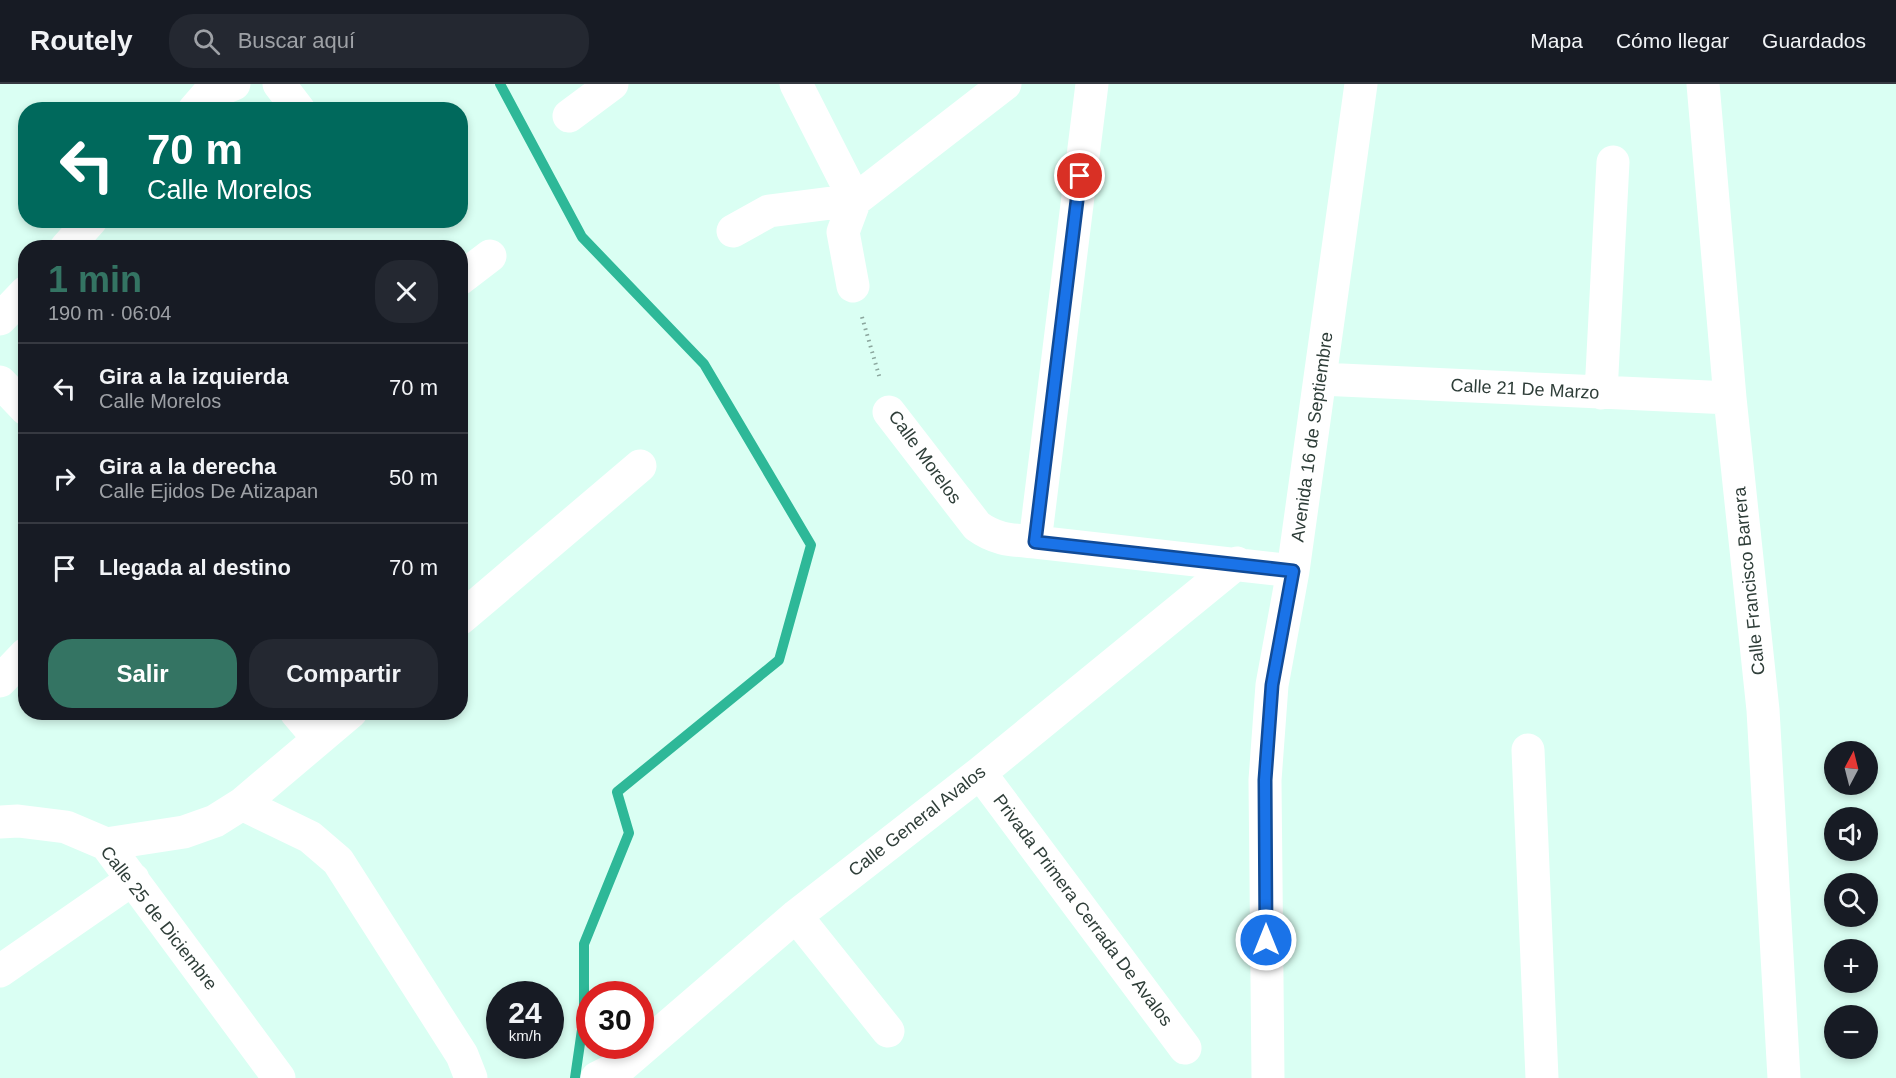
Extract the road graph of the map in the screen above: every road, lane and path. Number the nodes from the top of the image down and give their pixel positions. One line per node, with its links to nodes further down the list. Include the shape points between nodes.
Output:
1 (279, 84): 8 (street)
2 (612, 84): 9 (street)
3 (796, 84): 11 (street)
4 (1005, 84): 11 (street)
5 (1092, 84): 27 (street)
6 (1361, 84): 20 (street, Avenida 16 de Septiembre)
7 (1703, 84): 23 (street, Calle Francisco Barrera)
8 (293, 102)
9 (569, 116)
10 (1613, 162): 22 (street)
11 (855, 201): 13 (street, via 769,211); 17 (street, via 843,232)
12 (84, 228): 14 (street)
13 (733, 231)
14 (73, 240)
15 (490, 256): 16 (street)
16 (468, 273)
17 (853, 286): 25 (path, Calle Morelos)
18 (18, 300): 19 (street)
19 (0, 319)
20 (1320, 379): 22 (street, Calle 21 De Marzo); 29 (street, Avenida 16 de Septiembre)
21 (0, 382): 24 (street)
22 (1601, 393): 23 (street, Calle 21 De Marzo)
23 (1730, 398): 51 (street, Calle Francisco Barrera, via 1763,710)
24 (18, 401)
25 (889, 412): 27 (street, Calle Morelos, via 977,526 1002,538)
26 (640, 466): 30 (street)
27 (1035, 542): 28 (street, Calle Morelos)
28 (1237, 563): 29 (street, Calle Morelos); 37 (street, Calle General Avalos)
29 (1293, 571): 49 (street, Avenida 16 de Septiembre, via 1272,685 1265,780)
30 (468, 612)
31 (18, 662): 32 (street)
32 (0, 681)
33 (303, 720): 35 (street)
34 (342, 720): 35 (street)
35 (319, 739): 38 (street)
36 (1527, 750): 50 (street)
37 (980, 773): 42 (street, Calle General Avalos); 45 (street, Privada Primera Cerrada De Avalos)
38 (242, 804): 40 (street, via 215,821 184,831); 47 (street, via 310,837 338,861 462,1054)
39 (0, 822): 40 (street, Calle 25 de Diciembre, via 66,827)
40 (106, 844): 41 (street, Calle 25 de Diciembre)
41 (132, 879): 43 (street); 46 (street, Calle 25 de Diciembre)
42 (796, 916): 44 (street); 48 (street, Calle General Avalos, via 623,1065)
43 (0, 971)
44 (888, 1031)
45 (1185, 1048)
46 (267, 1073)
47 (471, 1078)
48 (597, 1078)
49 (1268, 1078)
50 (1542, 1078)
51 (1784, 1078)

